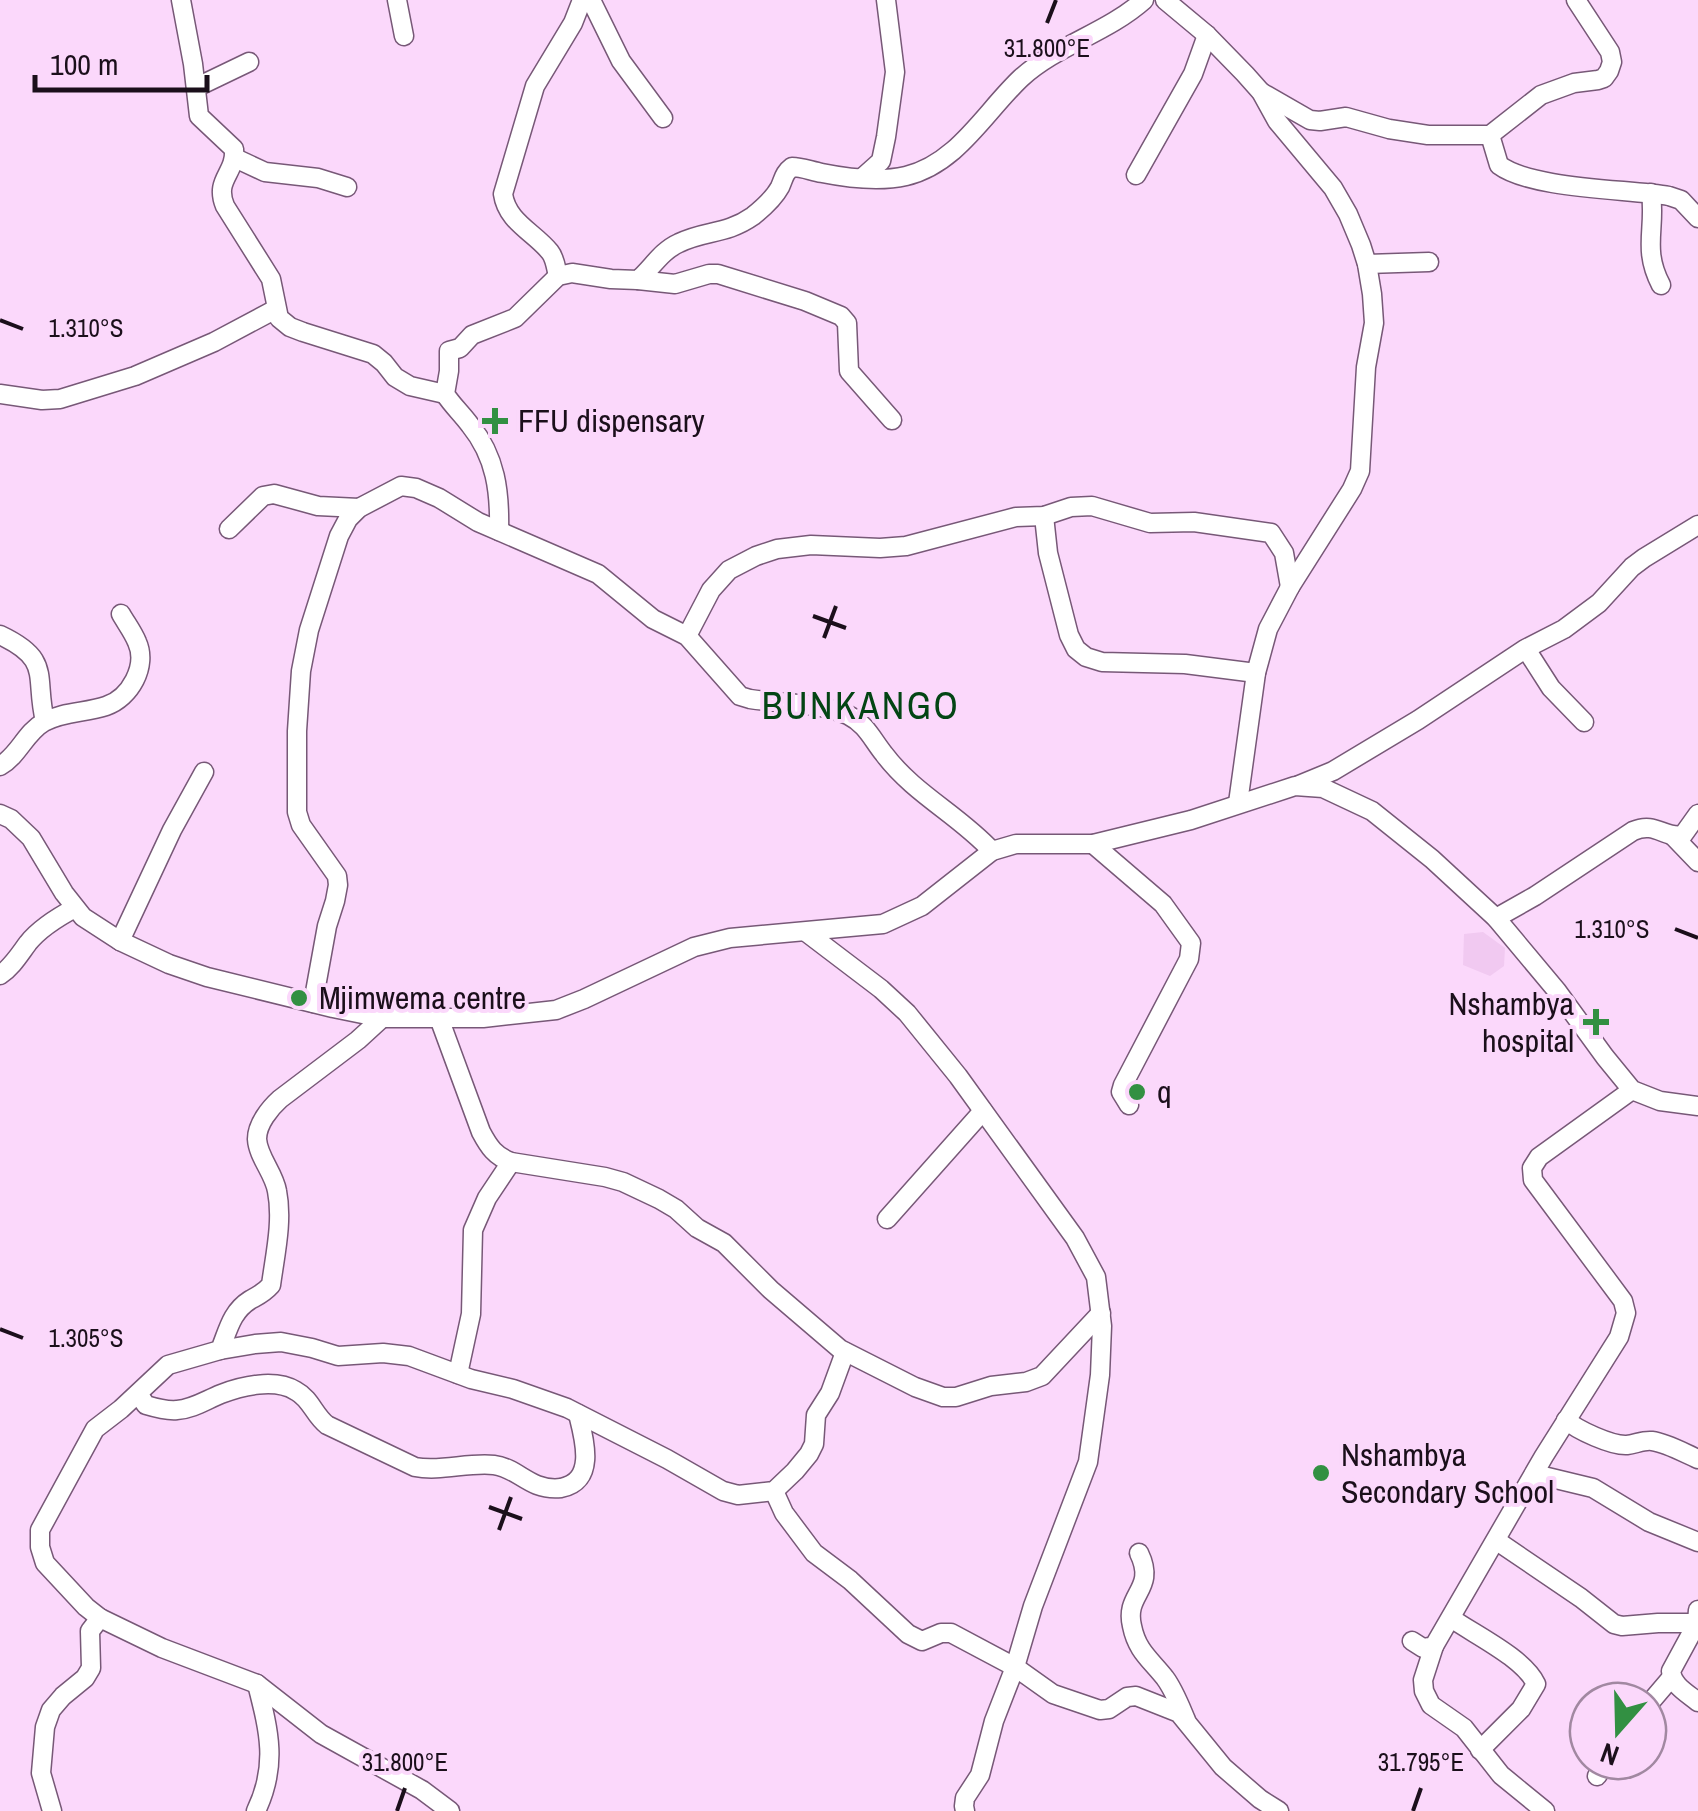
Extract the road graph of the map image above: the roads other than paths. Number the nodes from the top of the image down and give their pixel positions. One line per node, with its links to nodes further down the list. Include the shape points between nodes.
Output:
1 (181, 0): 12 (street)
2 (398, 0): 10 (street)
3 (582, 0): 24 (street, via 535,86 503,194 509,211 551,253)
4 (591, 0): 14 (street, via 621,61)
5 (886, 0): 18 (street, via 895,72 881,161)
6 (1144, 0): 18 (street, via 1023,77 941,161 900,178)
7 (1164, 0): 9 (street)
8 (1576, 0): 15 (street, via 1610,52 1609,72 1541,95)
9 (1207, 35): 13 (street); 17 (street, via 1193,74)
10 (404, 36)
11 (248, 62): 12 (street)
12 (197, 87): 16 (street, via 198,116 234,149)
13 (1260, 92): 15 (street, via 1310,120 1346,118 1428,136); 23 (street, via 1333,188)
14 (663, 118)
15 (1490, 136): 20 (street, via 1499,165 1512,173)
16 (235, 158): 19 (street, via 265,172); 27 (street, via 220,194 271,280)
17 (1136, 175)
18 (862, 178): 25 (street, via 792,167 748,219 675,244)
19 (347, 187)
20 (1651, 193): 21 (street, via 1680,200); 26 (street, via 1650,256)
21 (1698, 218)
22 (1429, 262): 23 (street)
23 (1367, 264): 36 (street, via 1374,323 1360,470)
24 (558, 276): 25 (street); 29 (street, via 515,318 449,351)
25 (638, 280): 30 (street, via 676,284 729,276 841,316 847,322 849,371)
26 (1661, 285)
27 (276, 309): 28 (street, via 134,376 60,399); 29 (street, via 290,326 373,354 410,386)
28 (0, 394)
29 (444, 394): 35 (street, via 488,452 499,491)
30 (892, 420)
31 (359, 508): 34 (street, via 328,508 274,494); 35 (street, via 401,486 416,488); 59 (street, via 339,536 301,671 297,812 338,884)
32 (1044, 516): 36 (street, via 1092,506 1150,524 1271,532 1284,553); 39 (street, via 1016,516 906,546 811,545 756,556 729,570 711,590); 41 (street, via 1069,635 1086,657)
33 (1698, 525): 40 (street, via 1632,567 1578,620)
34 (229, 529)
35 (499, 531): 39 (street, via 598,574 653,619)
36 (1290, 587): 41 (street, via 1268,629)
37 (121, 614): 42 (street, via 141,656 130,688 104,707)
38 (0, 636): 42 (street, via 36,662)
39 (687, 636): 52 (street, via 740,696 829,710 862,723 908,781)
40 (1526, 649): 43 (street); 46 (street, via 1418,720)
41 (1256, 673): 47 (street)
42 (45, 721): 44 (street)
43 (1584, 722)
44 (0, 766)
45 (204, 772): 57 (street)
46 (1295, 786): 47 (street); 55 (street, via 1323,788 1372,811)
47 (1238, 803): 51 (street)
48 (0, 814): 54 (street, via 31,838)
49 (1698, 814): 50 (street)
50 (1674, 837): 53 (street); 55 (street, via 1639,828)
51 (1093, 844): 52 (street, via 1016,844); 63 (street, via 1162,904 1191,943 1190,960 1123,1085)
52 (992, 852): 56 (street, via 901,917)
53 (1698, 862)
54 (75, 908): 57 (street); 58 (street, via 35,935)
55 (1496, 918): 62 (street)
56 (806, 932): 61 (street, via 694,946 556,1010); 65 (street, via 907,1014)
57 (120, 941): 59 (street, via 207,977)
58 (0, 975)
59 (313, 1002): 60 (street)
60 (382, 1018): 61 (street); 69 (street, via 265,1117 257,1138 279,1210 271,1285 231,1320)
61 (439, 1018): 66 (street, via 482,1132 498,1157)
62 (1632, 1090): 64 (street); 74 (street, via 1532,1168 1533,1180 1626,1313 1620,1337)
63 (1130, 1105)
64 (1698, 1106)
65 (983, 1111): 67 (street); 68 (street, via 1086,1257)
66 (511, 1162): 70 (street, via 605,1177 659,1199 724,1243); 71 (street, via 473,1230 470,1314)
67 (887, 1218)
68 (1100, 1313): 70 (street, via 1042,1376 956,1397 915,1387); 87 (street, via 1088,1462)
69 (220, 1350): 71 (street, via 281,1342 348,1357 396,1353); 72 (street, via 168,1365)
70 (845, 1352): 77 (street, via 816,1415 812,1449)
71 (458, 1374): 73 (street)
72 (138, 1394): 73 (street, via 146,1405 176,1410 237,1389 278,1384 307,1399 327,1425 415,1467 492,1464 554,1489 573,1484 585,1462); 82 (street, via 95,1428 40,1530 46,1563)
73 (578, 1414): 77 (street, via 723,1491)
74 (1566, 1420): 75 (street, via 1617,1444 1656,1442); 76 (street)
75 (1698, 1459)
76 (1535, 1474): 78 (street); 79 (street, via 1593,1488)
77 (774, 1491): 87 (street, via 814,1554 908,1634 922,1641 951,1633)
78 (1497, 1541): 83 (street); 84 (street, via 1614,1624)
79 (1698, 1542)
80 (1139, 1553): 92 (street, via 1145,1580 1130,1610 1132,1628)
81 (1698, 1610): 84 (street)
82 (100, 1618): 90 (street); 95 (street, via 90,1631 91,1668 51,1710 45,1727 40,1772)
83 (1451, 1618): 86 (street); 93 (street, via 1514,1660 1536,1684)
84 (1697, 1623): 88 (street, via 1673,1663)
85 (1412, 1641): 86 (street)
86 (1434, 1646): 93 (street, via 1423,1680 1426,1698)
87 (1015, 1668): 92 (street, via 1053,1694 1100,1710 1136,1696); 97 (street, via 980,1775 965,1798)
88 (1672, 1678): 89 (street); 91 (street)
89 (1668, 1682)
90 (258, 1684): 94 (street, via 321,1734); 96 (street, via 271,1754)
91 (1698, 1702)
92 (1186, 1720): 98 (street, via 1222,1767)
93 (1480, 1750): 99 (street)
94 (448, 1810)
95 (52, 1811)
96 (256, 1811)
97 (966, 1811)
98 (1279, 1811)
99 (1545, 1811)

